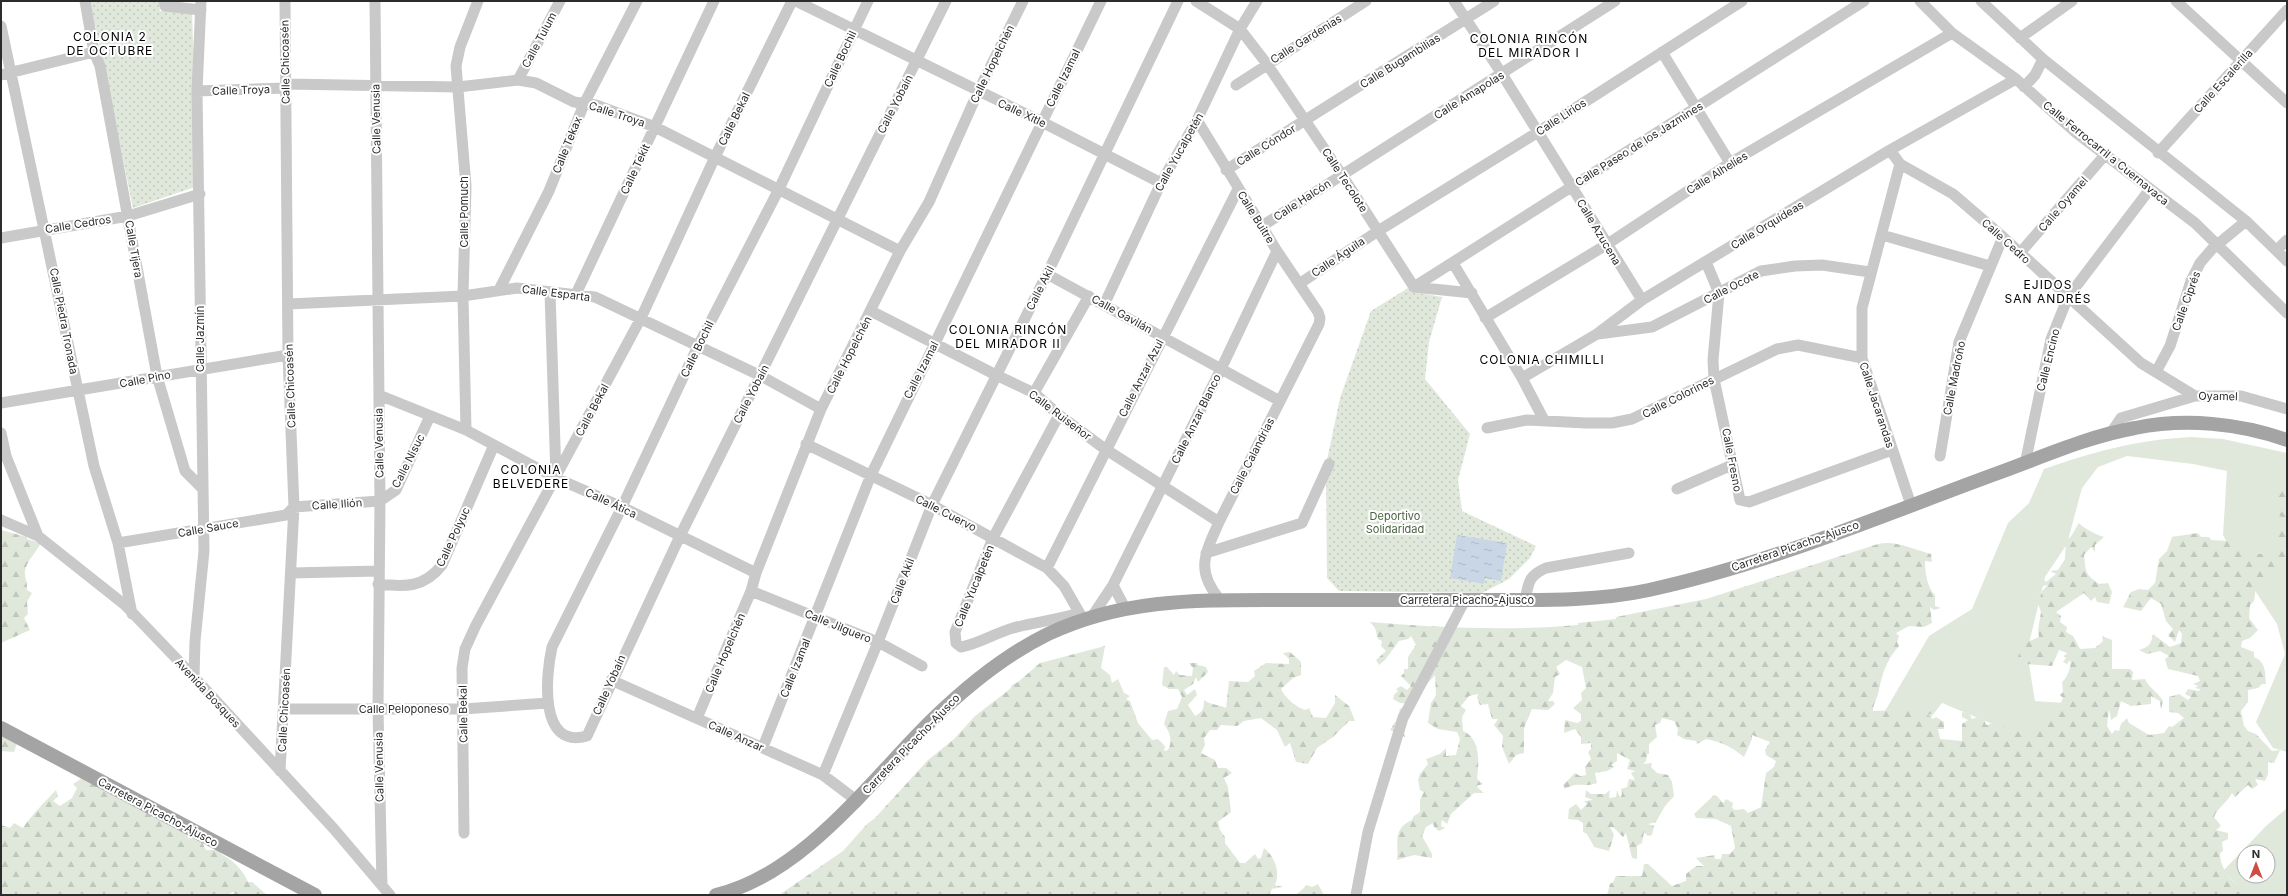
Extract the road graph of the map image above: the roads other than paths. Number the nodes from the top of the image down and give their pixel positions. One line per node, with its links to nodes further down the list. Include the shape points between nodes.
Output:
1 (85, 1): 36 (street, Calle Tijera)
2 (164, 1): 28 (street, via 165,6)
3 (284, 1): 48 (street, Calle Chicoasén)
4 (375, 1): 46 (street, Calle Venusia)
5 (560, 1): 45 (street, Calle Tulum)
6 (637, 1): 54 (street, Calle Tekax)
7 (714, 1): 59 (street, Calle Tekit)
8 (792, 1): 65 (street, Calle Bekal)
9 (796, 1): 33 (street, Calle Xitle)
10 (868, 1): 33 (street, Calle Bochil)
11 (946, 1): 39 (street, Calle Yobaín)
12 (1023, 1): 52 (street, Calle Hopelchén)
13 (1100, 1): 58 (street, Calle Izamal)
14 (1178, 1): 63 (street, Calle Akil)
15 (1196, 1): 32 (street, Calle Tecolote)
16 (1257, 1): 32 (street, Calle Yucalpetén)
17 (1366, 1): 41 (street, Calle Gardenias)
18 (1454, 1): 30 (street, Calle Azucena)
19 (1494, 1): 30 (street, Calle Bugambilias)
20 (1615, 1): 43 (street, Calle Amapolas)
21 (1742, 1): 37 (street, Calle Lirios)
22 (1864, 1): 55 (street, Calle Paseo de los Jazmines)
23 (1920, 1): 34 (street, Calle Ferrocarril a Cuernavaca)
24 (1981, 1): 35 (street)
25 (2072, 1): 35 (street)
26 (2176, 1): 40 (street)
27 (474, 2): 49 (street, Calle Pomuch, via 456,66)
28 (201, 5): 51 (street, Calle Jazmín)
29 (2287, 10): 40 (street, Calle Escalerilla)
30 (1466, 20): 43 (street, Calle Azucena); 57 (street, Calle Bugambilias)
31 (1, 26): 42 (street, Calle Piedra Tronada)
32 (1240, 29): 41 (street, Calle Tecolote); 56 (street, Calle Yucalpetén)
33 (854, 31): 39 (street, Calle Xitle); 72 (street, Calle Bochil)
34 (1952, 33): 44 (street, Calle Ferrocarril a Cuernavaca); 66 (street, Calle Alhelíes)
35 (2020, 38): 38 (street)
36 (94, 52): 42 (street); 76 (street, Calle Tijera, via 100,66)
37 (1662, 52): 55 (street); 60 (street, Calle Lirios)
38 (2043, 59): 50 (street, via 2035,75); 62 (street)
39 (917, 62): 52 (street, Calle Xitle); 77 (street, Calle Yobaín)
40 (2240, 62): 53 (street); 62 (street, Calle Escalerilla)
41 (1267, 64): 47 (street, Calle Gardenias); 57 (street, Calle Tecolote)
42 (6, 74): 80 (street, Calle Piedra Tronada)
43 (1502, 74): 60 (street, Calle Azucena); 69 (street, Calle Amapolas)
44 (2016, 79): 50 (street, Calle Ferrocarril a Cuernavaca); 61 (street, Calle Orquídeas)
45 (518, 80): 49 (street, Calle Troya); 54 (street, Calle Troya, via 536,83 574,102)
46 (375, 85): 48 (street, Calle Troya); 49 (street, Calle Troya); 108 (street, Calle Venusia)
47 (1236, 85)
48 (286, 86): 51 (street, Calle Troya); 110 (street, Calle Chicoasén)
49 (458, 86): 105 (street, Calle Pomuch, via 466,186)
50 (2024, 87): 64 (street, Calle Ferrocarril a Cuernavaca)
51 (197, 91): 75 (street, Calle Jazmín)
52 (978, 92): 58 (street, Calle Xitle); 89 (street, Calle Hopelchén, via 929,202)
53 (2287, 103)
54 (584, 104): 59 (street, Calle Troya, via 596,105); 100 (street, Calle Tekax, via 548,191)
55 (1696, 108): 66 (street); 71 (street, Calle Paseo de los Jazmines)
56 (1197, 120): 68 (street, Calle Buitre); 70 (street, Calle Yucalpetén)
57 (1306, 120): 68 (street, Calle Cóndor); 69 (street, Calle Tecolote)
58 (1042, 122): 63 (street, Calle Xitle); 119 (street, Calle Izamal)
59 (655, 127): 65 (street, Calle Troya); 104 (street, Calle Tekit)
60 (1538, 132): 71 (street, Calle Azucena); 81 (street, Calle Lirios)
61 (1890, 150): 67 (street, Calle Cedro); 93 (street, Calle Orquídeas)
62 (2158, 153): 78 (street)
63 (1104, 154): 70 (street, Calle Xitle); 97 (street, Calle Akil)
64 (2106, 155): 74 (street, Calle Ferrocarril a Cuernavaca); 91 (street, Calle Oyamel)
65 (715, 157): 72 (street, Calle Troya); 115 (street, Calle Bekal)
66 (1730, 163): 87 (street, Calle Alhelíes)
67 (1900, 164): 82 (street, Calle Jacarandas); 83 (street, Calle Cedro, via 1953,194)
68 (1226, 170): 73 (street, Calle Buitre)
69 (1342, 175): 79 (street, Calle Halcón); 81 (street, Calle Tecolote)
70 (1161, 183): 111 (street, Calle Yucalpetén)
71 (1572, 187): 87 (street, Calle Azucena); 94 (street, Calle Paseo de los Jazmines)
72 (779, 189): 77 (street, Calle Troya); 120 (street, Calle Bochil)
73 (1238, 189): 79 (street, Calle Buitre); 118 (street, Calle Anzar Azul)
74 (2150, 189): 86 (street, Calle Ferrocarril a Cuernavaca); 107 (street, Calle Encino)
75 (200, 194): 76 (street, Calle Cedros); 123 (street, Calle Jazmín)
76 (128, 216): 80 (street, Calle Cedros); 127 (street, Calle Tijera)
77 (838, 218): 89 (street, Calle Troya); 128 (street, Calle Yobaín)
78 (2246, 221): 86 (street, Calle Ciprés); 88 (street)
79 (1262, 226): 90 (street, Calle Buitre)
80 (45, 230): 84 (street, Calle Cedros); 131 (street, Calle Piedra Tronada)
81 (1378, 231): 98 (street, Calle Águila); 99 (street, Calle Tecolote)
82 (1882, 236): 95 (street); 96 (street, Calle Jacarandas)
83 (2003, 237): 91 (street, Calle Cedro); 95 (street, Calle Madroño)
84 (1, 238)
85 (2287, 240): 88 (street)
86 (2218, 244): 114 (street, Calle Ferrocarril a Cuernavaca); 125 (street, Calle Ciprés, via 2200,263 2191,281 2170,346)
87 (1606, 245): 109 (street, Calle Azucena); 116 (street, Calle Alhelíes)
88 (2276, 250): 92 (street)
89 (900, 251): 112 (street, Calle Hopelchén)
90 (1277, 251): 98 (street, Calle Buitre); 124 (street, Calle Anzar Blanco)
91 (2020, 253): 107 (street, Calle Cedro)
92 (2287, 261)
93 (1706, 262): 103 (street, Calle Fresno); 109 (street, Calle Orquídeas)
94 (1453, 263): 99 (street, Calle Paseo de los Jazmines); 102 (street)
95 (1990, 266): 151 (street, Calle Madroño, via 1959,342)
96 (1870, 272): 103 (street, Calle Ocote, via 1822,266 1795,266 1761,271); 122 (street, Calle Jacarandas, via 1862,308)
97 (1047, 274): 106 (street, Calle Gavilán); 126 (street, Calle Akil)
98 (1299, 284): 113 (street, Calle Buitre)
99 (1414, 287): 102 (street)
100 (499, 290): 101 (street, Calle Esparta, via 517,288); 105 (street, Calle Esparta)
101 (550, 292): 104 (street, Calle Esparta); 156 (street)
102 (1472, 293): 116 (street)
103 (1719, 293): 117 (street, Calle Ocote, via 1652,327); 130 (street, Calle Fresno, via 1713,360)
104 (576, 294): 115 (street, Calle Esparta, via 594,297)
105 (463, 296): 108 (street, Calle Esparta); 143 (street, Calle Pomuch)
106 (1090, 296): 111 (street, Calle Gavilán); 132 (street)
107 (2068, 297): 125 (street, Calle Cedro, via 2141,363); 153 (street, Calle Encino, via 2051,339)
108 (377, 299): 110 (street, Calle Esparta); 133 (street, Calle Venusia)
109 (1642, 300): 117 (street, Calle Orquídeas)
110 (288, 304): 121 (street, Calle Chicoasén)
111 (1104, 305): 118 (street, Calle Gavilán)
112 (871, 311): 119 (street, Calle Ruiseñor); 137 (street, Calle Hopelchén)
113 (1318, 312): 135 (street, Calle Calandrias, via 1319,324)
114 (2287, 312)
115 (641, 318): 120 (street, Calle Esparta); 156 (street, Calle Bekal)
116 (1486, 318): 129 (street)
117 (1597, 334): 129 (street, Calle Orquídeas)
118 (1162, 336): 124 (street, Calle Gavilán); 149 (street, Calle Anzar Azul)
119 (934, 344): 126 (street, Calle Ruiseñor); 155 (street, Calle Izamal)
120 (697, 348): 128 (street, Calle Esparta); 164 (street, Calle Bochil)
121 (288, 355): 123 (street, Calle Pino); 163 (street, Calle Chicoasén)
122 (1862, 358): 130 (street, Calle Colorines, via 1798,345 1778,349); 150 (street, Calle Jacarandas)
123 (200, 369): 127 (street, Calle Pino); 158 (street, Calle Jazmín)
124 (1221, 369): 135 (street, Calle Gavilán); 157 (street, Calle Anzar Blanco)
125 (2156, 372): 134 (street, Calle Cedro)
126 (996, 375): 132 (street, Calle Ruiseñor); 161 (street, Calle Akil)
127 (157, 376): 131 (street, Calle Pino); 158 (street, Calle Tijera, via 185,471)
128 (761, 376): 137 (street, Calle Esparta); 169 (street, Calle Yobaín)
129 (1522, 378): 141 (street)
130 (1714, 379): 141 (street, Calle Colorines, via 1632,419 1612,423); 154 (street, Calle Fresno)
131 (78, 392): 136 (street, Calle Pino); 171 (street, Calle Piedra Tronada, via 94,466)
132 (1034, 393): 139 (street, Calle Ruiseñor)
133 (379, 395): 140 (street, Calle Ática); 160 (street, Calle Venusia)
134 (2195, 396): 138 (street, Oyamel, via 2240,396); 145 (street, Oyamel, via 2121,418)
135 (1280, 401): 166 (street, Calle Calandrias)
136 (1, 403)
137 (821, 409): 147 (street, Calle Hopelchén)
138 (2287, 409)
139 (1059, 415): 149 (street, Calle Ruiseñor); 170 (street, Calle Yucalpetén)
140 (430, 416): 143 (street, Calle Ática); 160 (street, Calle Nisuc, via 396,490)
141 (1544, 420): 142 (street, Calle Colorines, via 1527,420)
142 (1487, 428)
143 (466, 430): 148 (street, Calle Ática)
144 (1, 433): 168 (street, via 6,456)
145 (2110, 434): 146 (main road, Carretera Picacho-Ajusco, via 2168,424 2198,423 2235,426); 153 (main road, Carretera Picacho-Ajusco)
146 (2287, 440)
147 (806, 444): 155 (street, Calle Cuervo); 177 (street, Calle Hopelchén)
148 (494, 445): 156 (street, Calle Ática); 178 (street, Calle Polyuc, via 442,565 434,576 423,583 399,586)
149 (1105, 449): 157 (street, Calle Ruiseñor); 174 (street, Calle Anzar Azul)
150 (1892, 450): 154 (street, Calle Fresno, via 1748,502 1740,500); 162 (street, Calle Jacarandas)
151 (1940, 456)
152 (1329, 464): 172 (street, via 1323,472 1302,523)
153 (2025, 464): 162 (main road, Carretera Picacho-Ajusco)
154 (1732, 465): 159 (street)
155 (871, 476): 161 (street, Calle Cuervo); 186 (street, Calle Izamal)
156 (556, 478): 164 (street, Calle Ática); 195 (street, Calle Bekal, via 465,649 462,668)
157 (1163, 486): 166 (street, Calle Ruiseñor); 179 (street, Calle Anzar Blanco)
158 (202, 488): 167 (street, Calle Jazmín)
159 (1677, 489)
160 (380, 501): 163 (street, Calle Ilión); 175 (street, Calle Venusia)
161 (932, 505): 170 (street, Calle Cuervo); 188 (street, Calle Akil)
162 (1911, 505): 183 (main road, Carretera Picacho-Ajusco, via 1746,566 1677,583 1570,601)
163 (294, 507): 167 (street, Calle Sauce, via 286,515); 176 (street, Calle Chicoasén)
164 (622, 507): 169 (street, Calle Ática); 192 (street, Calle Bochil, via 552,647 547,669)
165 (1, 520): 168 (street, Avenida Bosques)
166 (1219, 522): 172 (street, Calle Calandrias)
167 (203, 530): 171 (street, Calle Sauce); 190 (street, Calle Jazmín, via 204,551)
168 (38, 536): 185 (street, Avenida Bosques)
169 (680, 536): 177 (street, Calle Ática); 191 (street, Calle Yobaín)
170 (993, 538): 174 (street, Calle Cuervo); 187 (street, Calle Yucalpetén, via 955,632 956,643 961,647 969,646 1011,629)
171 (118, 543): 185 (street, Calle Piedra Tronada)
172 (1206, 553): 181 (street, Calle Calandrias, via 1204,576 1210,589)
173 (1629, 553): 183 (street, via 1546,568 1534,573 1529,581)
174 (1047, 568): 187 (street, Calle Cuervo, via 1064,586)
175 (378, 571): 176 (street); 178 (street, Calle Venusia)
176 (291, 573): 193 (street, Calle Chicoasén)
177 (756, 573): 180 (street, Calle Hopelchén)
178 (378, 584): 194 (street, Calle Venusia)
179 (1113, 585): 184 (street); 187 (street, Calle Anzar Blanco)
180 (751, 591): 186 (street, Calle Jilguero); 196 (street, Calle Hopelchén)
181 (1220, 600): 182 (main road, Carretera Picacho-Ajusco); 184 (main road, Carretera Picacho-Ajusco, via 1157,603)
182 (1465, 600): 183 (main road, Carretera Picacho-Ajusco); 207 (street, via 1403,718 1368,832)
183 (1525, 600)
184 (1125, 608): 187 (main road, Carretera Picacho-Ajusco)
185 (132, 614): 190 (street, Avenida Bosques)
186 (816, 616): 188 (street, Calle Jilguero); 198 (street, Calle Izamal)
187 (1085, 617): 201 (main road, Carretera Picacho-Ajusco, via 1041,638 968,687 930,722)
188 (878, 642): 189 (street, Calle Jilguero); 200 (street, Calle Akil)
189 (922, 666)
190 (194, 677): 199 (street, Avenida Bosques)
191 (611, 680): 192 (street, Calle Yobaín, via 587,736 578,738 561,732 552,720); 196 (street, Calle Anzar)
192 (548, 703): 195 (street, Calle Peloponeso)
193 (284, 709): 194 (street, Calle Peloponeso); 199 (street, Calle Chicoasén)
194 (378, 709): 195 (street, Calle Peloponeso); 203 (street, Calle Venusia)
195 (463, 709): 202 (street, Calle Bekal)
196 (697, 718): 198 (street, Calle Anzar)
197 (1, 728): 204 (main road, Carretera Picacho-Ajusco)
198 (763, 747): 200 (street, Calle Anzar)
199 (280, 771): 203 (street, Avenida Bosques)
200 (823, 775): 201 (street, Calle Anzar)
201 (856, 800): 206 (main road, Carretera Picacho-Ajusco, via 806,846 758,880)
202 (464, 833)
203 (382, 885): 205 (street, Avenida Bosques)
204 (315, 895)
205 (390, 895)
206 (716, 895)
207 (1356, 895)

